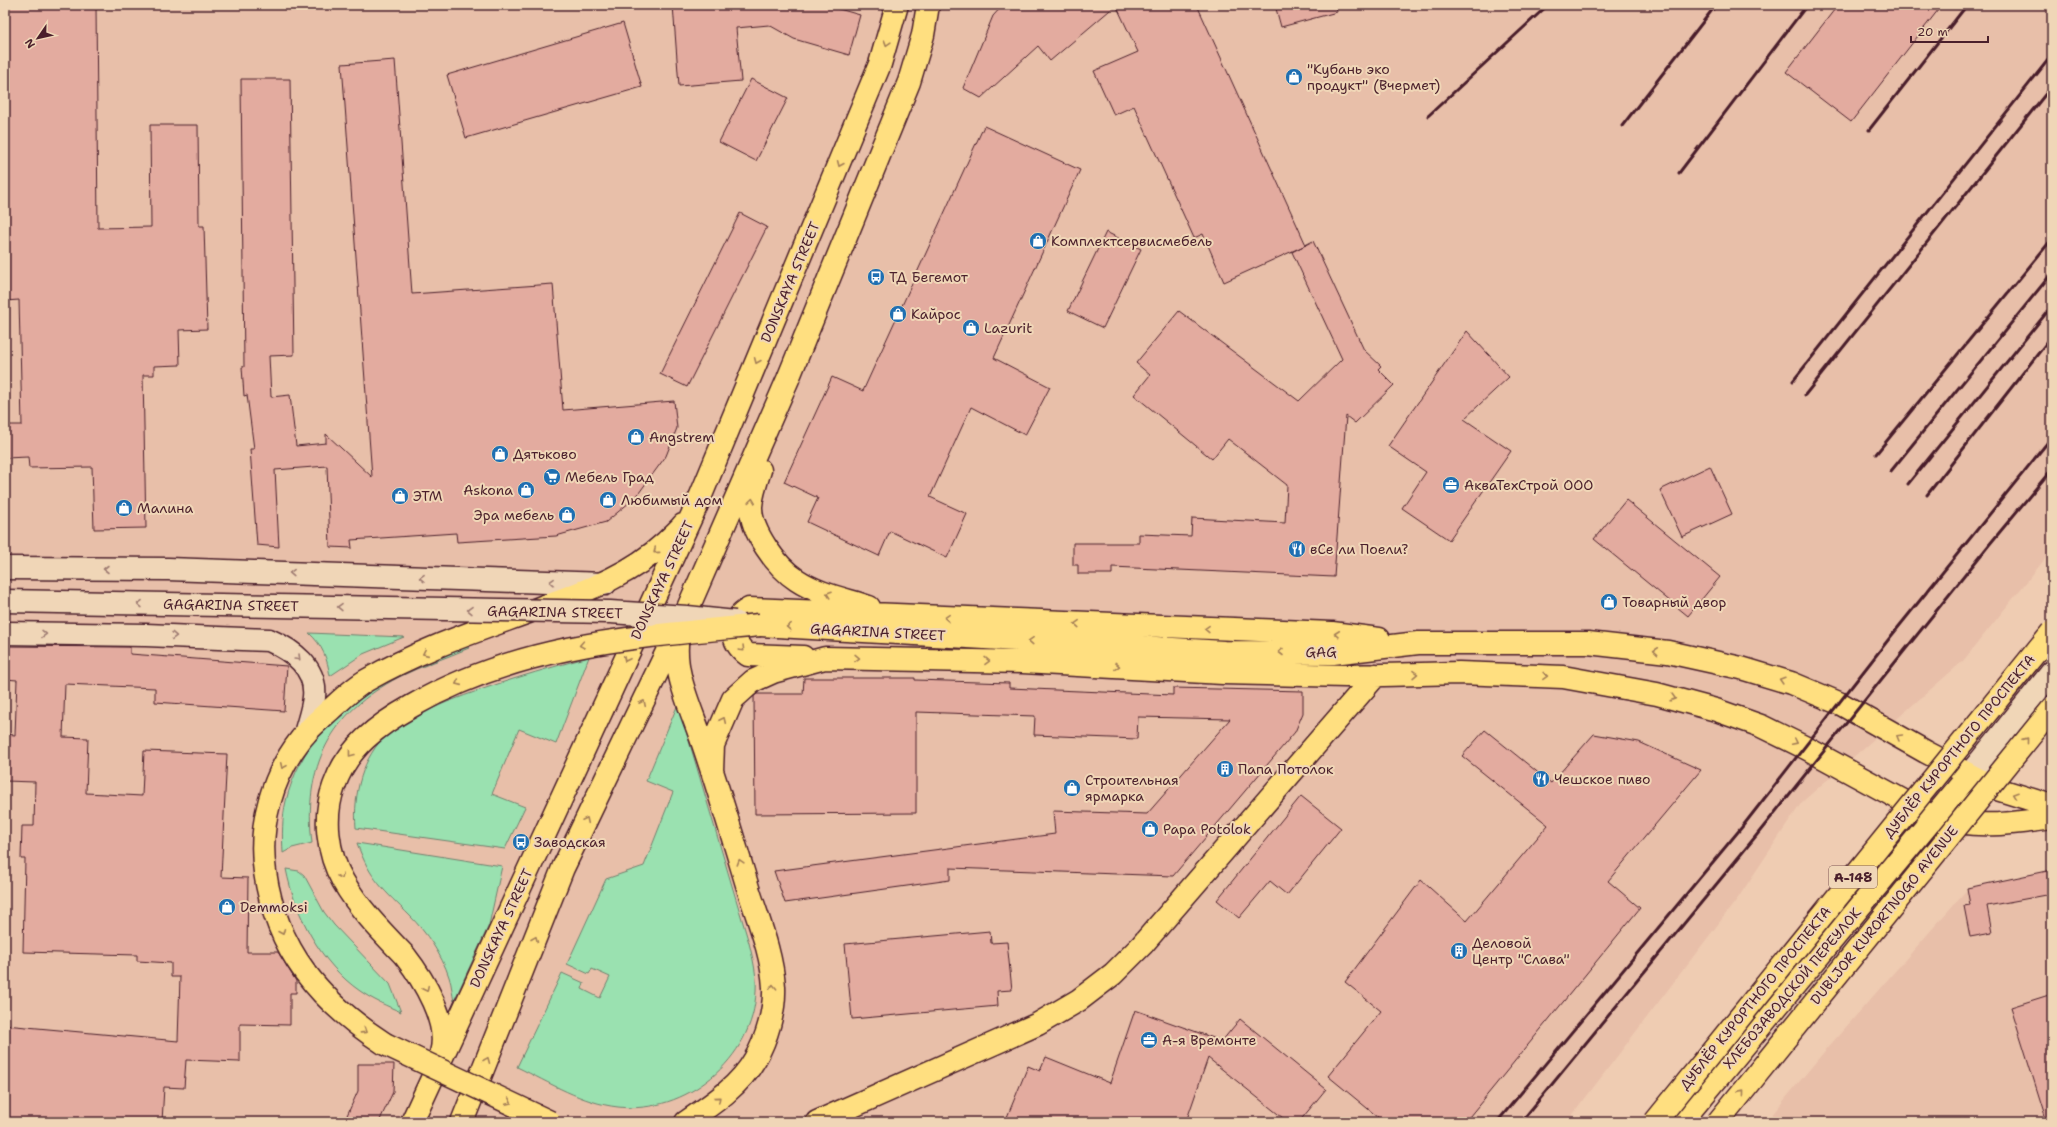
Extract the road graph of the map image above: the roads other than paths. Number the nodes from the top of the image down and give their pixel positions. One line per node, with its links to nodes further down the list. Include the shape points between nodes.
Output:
1 (896, 5): 4 (main road, DONSKAYA STREET, one-way to 4, via 880,64)
2 (928, 5): 3 (main road, via 923,35 909,82)
3 (788, 379): 8 (main road); 9 (main road, one-way to 3, via 796,580 780,565 753,523 751,507 754,488)
4 (699, 500): 6 (main road, one-way to 6, via 681,528 632,568); 25 (main road, DONSKAYA STREET, one-way to 25)
5 (5, 568): 6 (street, one-way to 5, via 168,569)
6 (605, 584): 19 (main road, one-way to 19, via 439,646 366,680 340,700)
7 (5, 601): 10 (street, GAGARINA STREET, one-way to 7, bridge, via 610,612)
8 (688, 608): 20 (main road, via 678,635 677,660); 27 (main road, one-way to 8, via 563,868)
9 (893, 615): 13 (main road, one-way to 9, via 1332,633); 15 (main road, one-way to 15, via 749,609 742,613 734,624 736,643 748,655)
10 (760, 625): 14 (main road, GAGARINA STREET, one-way to 10); 25 (main road, one-way to 25, bridge, via 623,638 565,648 512,662 427,697 396,715 364,739 344,763 331,794 328,823 335,862 353,897 420,976 436,1008 443,1046)
11 (2052, 632): 31 (main road, ДУБЛЁР КУРОРТНОГО ПРОСПЕКТА / А-148, bridge)
12 (5, 633): 19 (street, one-way to 19, via 269,640 296,655 309,671 314,696)
13 (1418, 643): 14 (main road, GAG, one-way to 14, via 1333,653); 21 (main road, one-way to 13, via 1842,704 1791,682 1741,668 1668,652 1588,643)
14 (1224, 652)
15 (825, 658): 17 (main road, one-way to 17, via 1023,662 1224,673); 20 (main road, one-way to 15, via 713,745 732,699 753,681 772,672)
16 (2052, 672): 21 (street)
17 (1376, 675): 23 (main road, one-way to 23, via 1563,677 1657,694 1716,710 1761,726); 30 (main road, via 1142,946 1113,974 1079,1000 1038,1024)
18 (2052, 709): 33 (main road, DUBLJOR KURORTNOGO AVENUE, one-way to 18, bridge)
19 (305, 734): 28 (main road, one-way to 28, bridge, via 286,760 277,779 269,804 263,844 268,893 278,925 305,974 326,998 360,1028 385,1044)
20 (712, 771): 29 (main road, one-way to 20, via 716,1101 755,1060 772,1011 774,987 767,949)
21 (1969, 775): 22 (main road, one-way to 21, via 1997,789); 23 (main road, ХЛЕБОЗАВОДСКОЙ ПЕРЕУЛОК)
22 (2052, 806)
23 (1933, 817): 24 (main road, via 1953,823 1979,826); 32 (main road, ХЛЕБОЗАВОДСКОЙ ПЕРЕУЛОК)
24 (2052, 818)
25 (435, 1071): 26 (main road, DONSKAYA STREET)
26 (412, 1122)
27 (462, 1122)
28 (550, 1122)
29 (686, 1122)
30 (817, 1122)
31 (1655, 1122)
32 (1681, 1122)
33 (1718, 1122)

